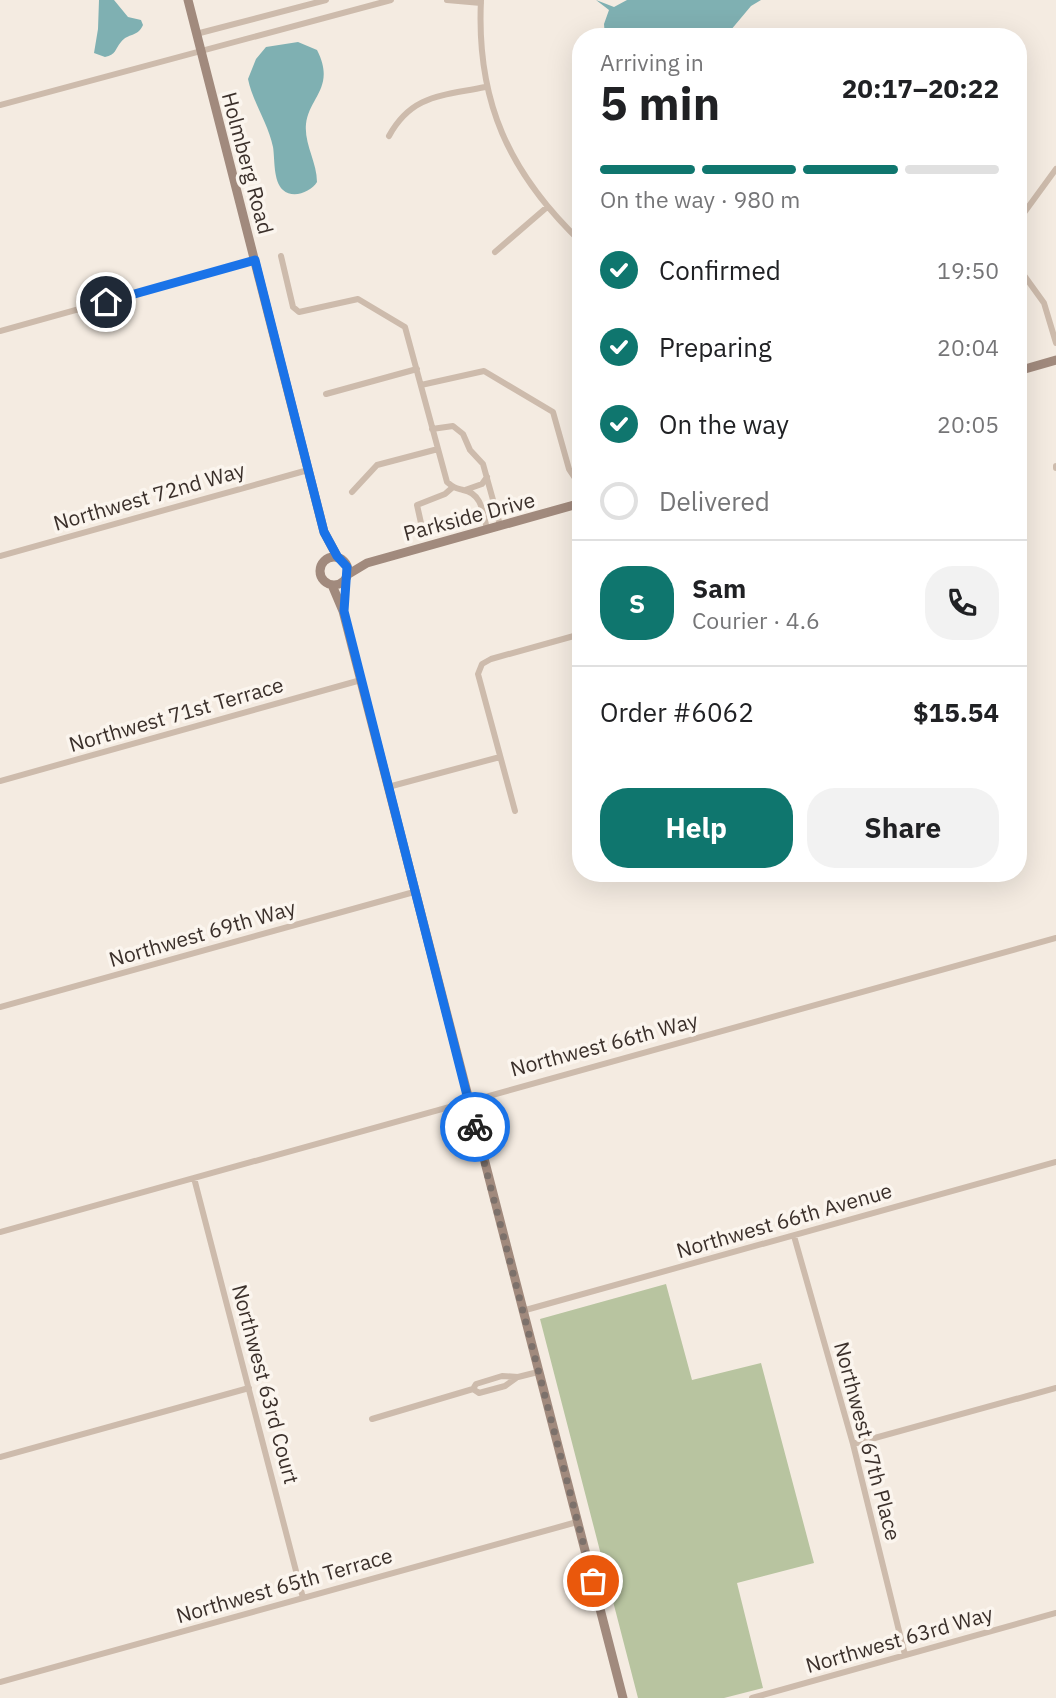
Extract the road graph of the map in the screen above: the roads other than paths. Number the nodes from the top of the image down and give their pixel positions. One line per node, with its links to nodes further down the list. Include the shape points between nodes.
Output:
1 (188, 0): 8 (street, Holmberg Road)
2 (326, 0): 6 (street)
3 (391, 0): 7 (street)
4 (447, 0): 5 (street)
5 (481, 2): 10 (street)
6 (290, 8): 7 (street); 8 (street)
7 (295, 25): 9 (street)
8 (196, 34): 9 (street, Holmberg Road)
9 (200, 49): 11 (street); 19 (street, Holmberg Road)
10 (485, 87): 12 (street, via 415,104 400,117); 14 (street, via 509,151)
11 (0, 105)
12 (390, 136)
13 (1056, 169): 15 (street)
14 (546, 208): 16 (street); 17 (street)
15 (1027, 209)
16 (572, 234)
17 (495, 251)
18 (281, 256): 25 (street, via 293,307 299,313 358,299 367,303 405,327)
19 (255, 260): 21 (street); 30 (street, Holmberg Road)
20 (1027, 279): 22 (street, via 1044,303)
21 (0, 331)
22 (1056, 344)
23 (1056, 360): 24 (street)
24 (1027, 368)
25 (417, 369): 26 (street); 27 (street)
26 (421, 386): 28 (street); 31 (street, via 477,370 493,374 553,412)
27 (326, 394)
28 (432, 429): 29 (street); 32 (street, via 448,425 459,430 483,464)
29 (438, 449): 33 (street, via 447,482); 35 (street, via 377,465)
30 (308, 470): 40 (street, Holmberg Road); 41 (street, Northwest 72nd Way)
31 (572, 474)
32 (486, 477): 34 (street, via 482,484); 38 (street)
33 (453, 487): 34 (street); 37 (street, via 417,505)
34 (465, 489): 39 (street, via 481,502)
35 (352, 492)
36 (572, 505): 38 (street, Parkside Drive)
37 (421, 523)
38 (500, 525): 39 (street, Parkside Drive)
39 (487, 529): 44 (street, Parkside Drive)
40 (327, 539): 42 (street, Holmberg Road); 43 (street, Holmberg Road)
41 (0, 556)
42 (340, 559): 43 (street); 44 (street, Parkside Drive); 45 (street)
43 (324, 561): 46 (street, via 321,577)
44 (366, 563): 45 (street, Parkside Drive)
45 (346, 577): 46 (street); 47 (street)
46 (332, 585): 47 (street)
47 (344, 611): 49 (street)
48 (572, 636): 50 (street, via 482,664 478,674)
49 (361, 680): 51 (street, Northwest 71st Terrace); 52 (street)
50 (500, 757): 52 (street); 53 (street)
51 (0, 781)
52 (388, 788): 54 (street)
53 (515, 811)
54 (414, 892): 56 (street, Northwest 69th Way); 57 (street)
55 (1056, 938): 57 (street, Northwest 66th Way)
56 (0, 1007)
57 (468, 1100): 59 (street, Northwest 66th Way); 62 (street)
58 (1056, 1162): 61 (street, Northwest 66th Avenue)
59 (194, 1178): 60 (street, Northwest 66th Way); 64 (street, Northwest 63rd Court)
60 (0, 1232)
61 (794, 1236): 62 (street, Northwest 66th Avenue); 67 (street, Northwest 67th Place)
62 (522, 1311): 63 (street)
63 (538, 1372): 66 (street, via 492,1379); 69 (street)
64 (248, 1388): 68 (street); 70 (street, Northwest 63rd Court)
65 (1056, 1388): 67 (street)
66 (372, 1419)
67 (853, 1444): 72 (street, Northwest 67th Place)
68 (0, 1457)
69 (577, 1521): 70 (street, Northwest 65th Terrace); 74 (street)
70 (303, 1598): 73 (street, Northwest 65th Terrace)
71 (1056, 1614): 72 (street, Northwest 63rd Way)
72 (905, 1655): 75 (street, Northwest 63rd Way)
73 (0, 1682)
74 (622, 1698)
75 (752, 1698)

